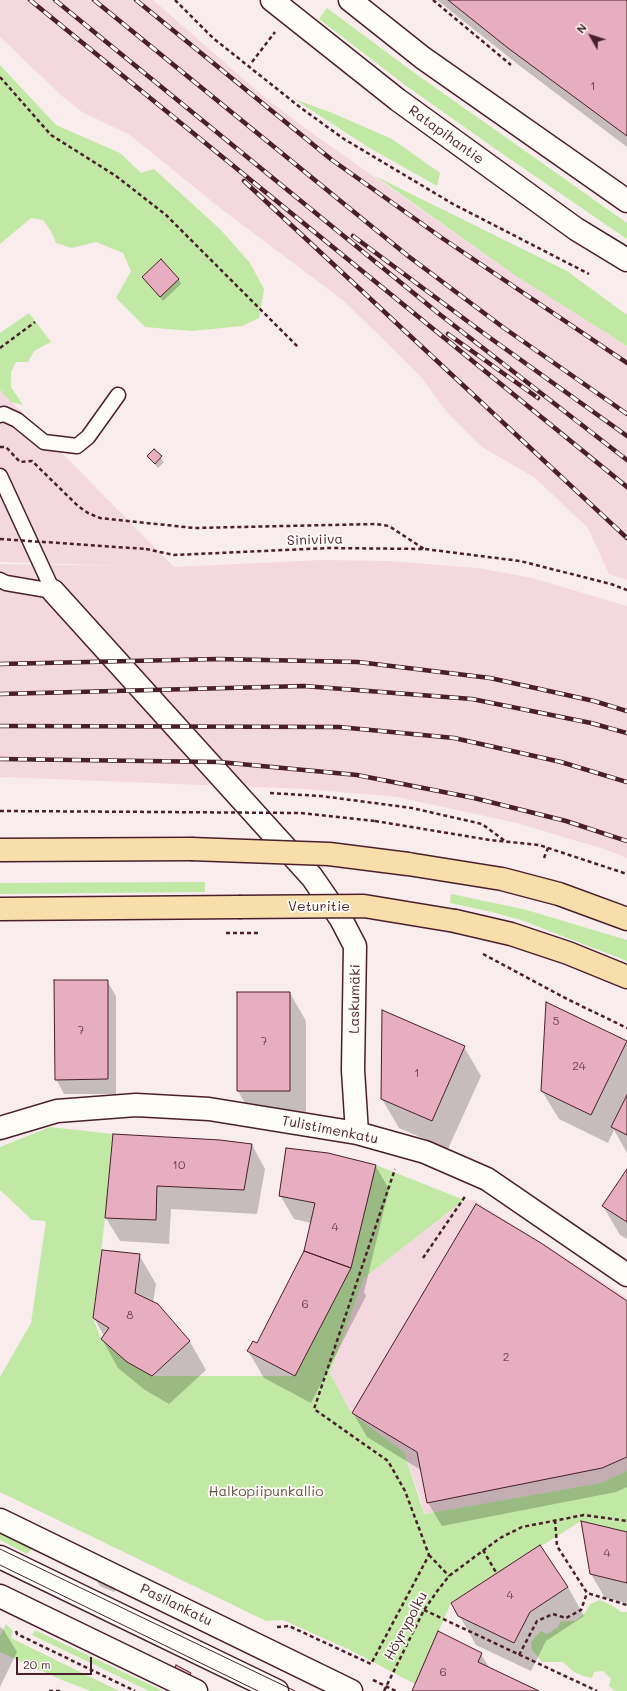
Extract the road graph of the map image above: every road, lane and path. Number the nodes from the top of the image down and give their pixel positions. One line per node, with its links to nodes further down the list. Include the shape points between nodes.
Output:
1 (175, 0): 11 (path, via 214,38 344,139 453,204)
2 (272, 0): 10 (street, Ratapihantie, via 398,100 576,229)
3 (350, 0): 9 (street, via 423,58)
4 (432, 0): 7 (path)
5 (276, 30): 6 (path)
6 (252, 62)
7 (511, 65)
8 (0, 77): 14 (path, via 51,135 116,176 166,216)
9 (627, 200)
10 (627, 260)
11 (589, 274)
12 (35, 322): 13 (path)
13 (0, 348)
14 (299, 348)
15 (118, 395): 16 (lane, via 88,438 77,446 44,442 17,420 4,414)
16 (0, 415)
17 (0, 447): 20 (path, via 6,446 20,462 32,461 78,506 100,518 194,528 376,524 389,526)
18 (0, 476): 23 (lane)
19 (0, 539): 20 (path, Siniviiva, bridge, via 146,549 174,555 330,548)
20 (425, 549): 22 (path, Siniviiva, via 520,561)
21 (0, 580): 23 (lane)
22 (627, 590)
23 (53, 591): 37 (street, Laskumäki, via 312,877 341,918 355,946 353,1070)
24 (270, 793): 26 (path, via 321,796 412,808 482,824)
25 (0, 811): 26 (path, bridge, via 300,813 375,821)
26 (505, 841): 27 (path, via 531,843)
27 (548, 848): 29 (path); 30 (path)
28 (0, 850): 32 (main road, bridge, via 191,849 329,854 502,879 559,894)
29 (544, 858)
30 (627, 874)
31 (0, 909): 34 (main road, Veturitie, bridge, via 364,906 455,921 511,934)
32 (627, 919)
33 (483, 954): 35 (path)
34 (627, 977)
35 (627, 1028)
36 (0, 1128): 37 (street, Tulistimenkatu, via 57,1111 136,1105 209,1109)
37 (357, 1132): 38 (street, Tulistimenkatu)
38 (403, 1146): 41 (street, Tulistimenkatu, via 425,1152 487,1179); 46 (path, via 314,1409 388,1461 405,1491)
39 (469, 1191): 40 (path)
40 (423, 1258)
41 (627, 1275)
42 (0, 1520): 60 (street, Pasilankatu)
43 (555, 1520): 44 (path, Höyrypolku, via 584,1514); 45 (path, Höyrypolku, via 522,1527); 50 (path, via 557,1546)
44 (627, 1521)
45 (483, 1550): 48 (path); 49 (path, Höyrypolku)
46 (429, 1554): 49 (path); 54 (path, via 371,1664 289,1626)
47 (0, 1557): 59 (street)
48 (497, 1574)
49 (449, 1576): 53 (path, Höyrypolku)
50 (587, 1593): 52 (path); 55 (path, via 581,1610 566,1618 553,1614 537,1621)
51 (0, 1596): 58 (street)
52 (627, 1605)
53 (424, 1610): 55 (path); 61 (path, Höyrypolku)
54 (274, 1628)
55 (519, 1655): 62 (path)
56 (49, 1691): 57 (path)
57 (62, 1691)
58 (196, 1691)
59 (277, 1691)
60 (351, 1691)
61 (384, 1691)
62 (597, 1691)

